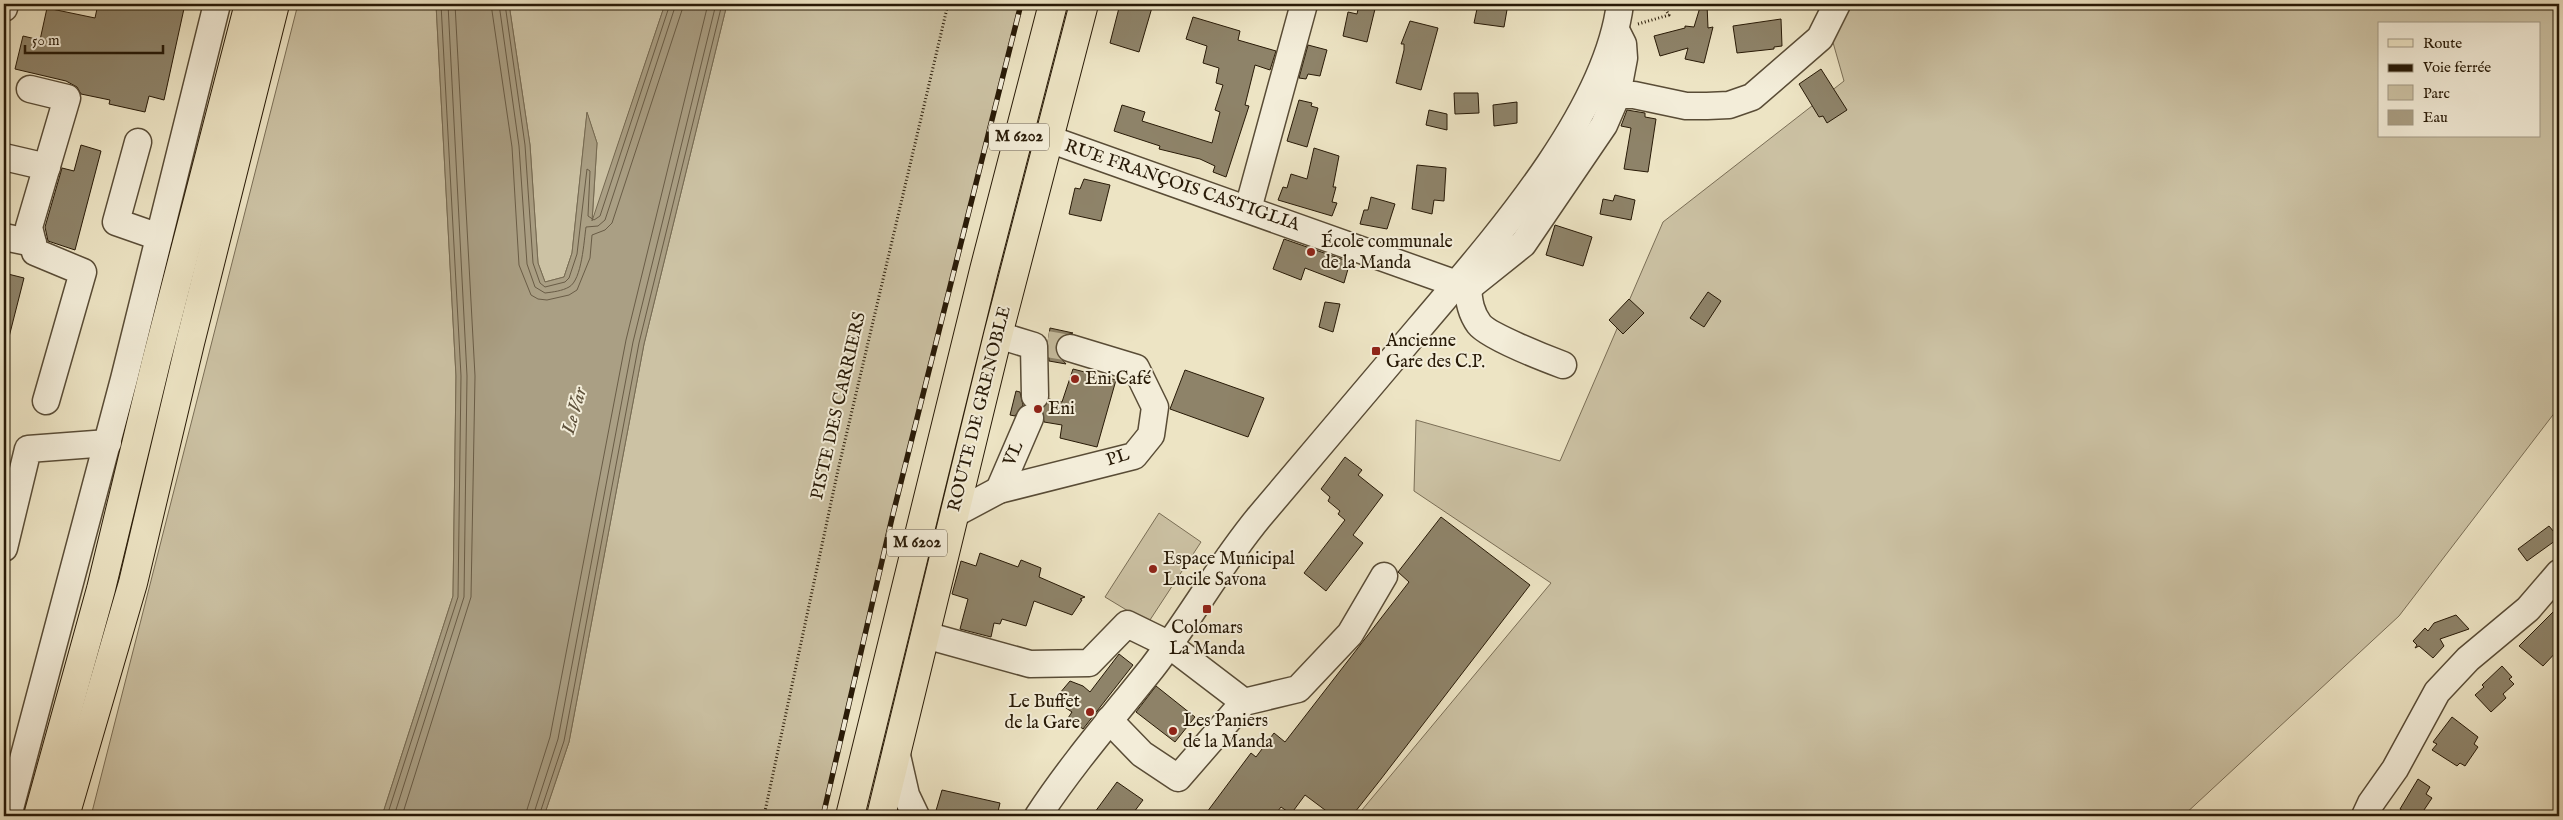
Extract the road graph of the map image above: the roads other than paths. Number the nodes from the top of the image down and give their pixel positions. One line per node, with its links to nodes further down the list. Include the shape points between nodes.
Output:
1 (5, 4): 10 (street)
2 (217, 4): 20 (street)
3 (249, 4): 40 (main road, via 101,589)
4 (275, 4): 41 (main road, via 133,583)
5 (1053, 4): 42 (main road, ROUTE DE GRENOBLE / M 6202)
6 (1084, 4): 14 (main road, ROUTE DE GRENOBLE / M 6202)
7 (1304, 4): 18 (street)
8 (1620, 4): 11 (street)
9 (1836, 4): 13 (street, via 1820,38 1752,97 1724,105 1686,106 1634,95)
10 (4, 8)
11 (1616, 30): 13 (street, via 1623,44 1624,58); 22 (street, via 1589,95 1568,133)
12 (30, 88): 17 (street, via 68,98)
13 (1617, 95): 22 (street, via 1604,125 1523,244)
14 (1049, 139): 18 (street, RUE FRANÇOIS CASTIGLIA); 23 (main road, ROUTE DE GRENOBLE / M 6202)
15 (138, 142): 20 (street, via 116,222)
16 (4, 157): 17 (street)
17 (47, 167): 21 (street, via 30,226)
18 (1248, 209): 22 (street, RUE FRANÇOIS CASTIGLIA)
19 (4, 237): 21 (street)
20 (159, 237): 27 (street)
21 (33, 244): 26 (street, via 35,252 83,272)
22 (1462, 286): 25 (street, via 1480,326 1532,354); 34 (street, via 1243,538)
23 (998, 336): 24 (street, PL); 29 (main road, ROUTE DE GRENOBLE / M 6202)
24 (1050, 346): 28 (street, VL, via 1033,407); 28 (street, PL, via 1136,368 1154,407 1151,435 1134,456)
25 (1563, 365)
26 (46, 400)
27 (108, 443): 30 (street, via 28,449); 39 (street)
28 (999, 490): 29 (street, PL)
29 (954, 514): 33 (main road, ROUTE DE GRENOBLE / M 6202)
30 (4, 548)
31 (2559, 573): 45 (street, via 2528,609 2468,659 2437,692)
32 (1384, 576): 35 (street, via 1350,634 1298,689)
33 (925, 635): 34 (street, via 1030,664 1089,663 1127,624); 37 (main road, ROUTE DE GRENOBLE / M 6202)
34 (1168, 644): 35 (street); 36 (street)
35 (1244, 702): 36 (street, via 1178,778 1142,754)
36 (1109, 720): 38 (street)
37 (896, 752): 43 (main road, ROUTE DE GRENOBLE / M 6202); 44 (street, via 908,803)
38 (1044, 806)
39 (8, 816)
40 (38, 816)
41 (65, 816)
42 (850, 816)
43 (880, 816)
44 (916, 816)
45 (2365, 816)

